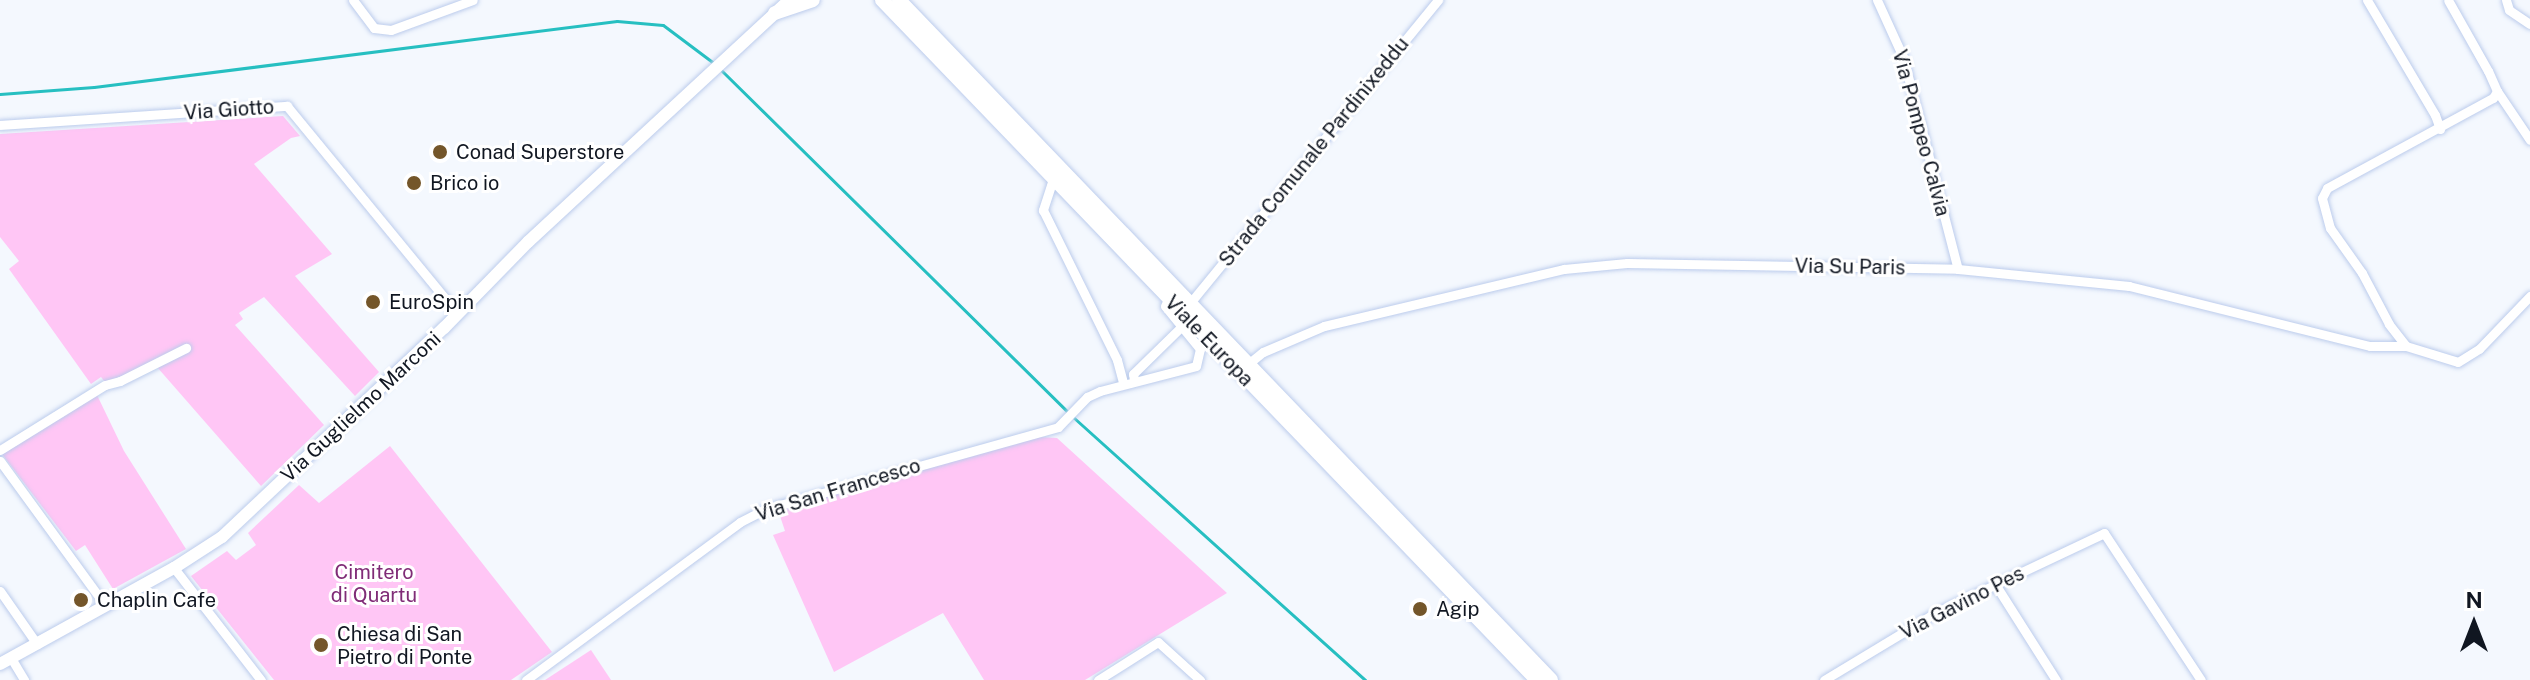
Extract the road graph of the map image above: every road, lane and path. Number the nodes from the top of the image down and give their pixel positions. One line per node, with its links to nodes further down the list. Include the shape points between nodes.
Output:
1 (353, 0): 2 (street, via 374,28 391,30)
2 (473, 0)
3 (789, 0): 11 (main road, Via Guglielmo Marconi)
4 (813, 0): 11 (main road)
5 (1438, 0): 21 (street, Strada Comunale Pardinixeddu)
6 (1877, 0): 18 (street, Via Pompeo Calvia, via 1903,57)
7 (2367, 0): 15 (street)
8 (2448, 0): 13 (street)
9 (2506, 0): 12 (street, via 2509,10)
10 (890, 1): 17 (main road, Viale Europa); 21 (main road, Viale Europa)
11 (777, 6): 22 (main road, Via Guglielmo Marconi, via 732,55)
12 (2530, 24)
13 (2497, 91): 15 (street); 16 (street)
14 (0, 125): 22 (street, Via Giotto, via 287,106)
15 (2440, 129): 24 (street, via 2327,188 2322,198 2330,228)
16 (2530, 140)
17 (1053, 179): 20 (main road, Viale Europa); 27 (street, via 1043,210)
18 (1958, 269): 24 (street, Via Su Paris, via 2129,286 2370,346); 26 (street, Via Su Paris, via 1627,263 1564,269 1324,326 1263,352)
19 (2530, 296): 24 (street, Via Su Paris, via 2479,349 2458,362)
20 (1168, 299): 23 (street, Via San Francesco, via 1165,306); 41 (main road, Viale Europa)
21 (1190, 303): 26 (main road, Viale Europa)
22 (457, 313): 30 (main road, Via Guglielmo Marconi, via 222,537)
23 (1181, 327): 27 (street); 27 (street, Via San Francesco, via 1200,349 1196,366)
24 (2406, 346)
25 (186, 348): 28 (street, via 105,385)
26 (1248, 364): 42 (main road, Viale Europa)
27 (1128, 382): 38 (street, Via San Francesco, via 1087,397 1062,423 765,509)
28 (0, 450)
29 (0, 461): 33 (street)
30 (174, 568): 33 (main road, Via Guglielmo Marconi); 37 (street)
31 (1995, 584): 43 (street, Via Gavino Pes, via 1935,613); 44 (street); 45 (street, Via Gavino Pes, via 2104,533)
32 (0, 591): 34 (street)
33 (105, 605): 34 (main road, Via Guglielmo Marconi)
34 (37, 644): 35 (main road, Via Guglielmo Marconi)
35 (6, 661): 36 (street)
36 (24, 680)
37 (261, 680)
38 (526, 680)
39 (1098, 680): 40 (street, via 1158,642)
40 (1200, 680)
41 (1537, 680)
42 (1551, 680)
43 (1824, 680)
44 (2056, 680)
45 (2201, 680)

